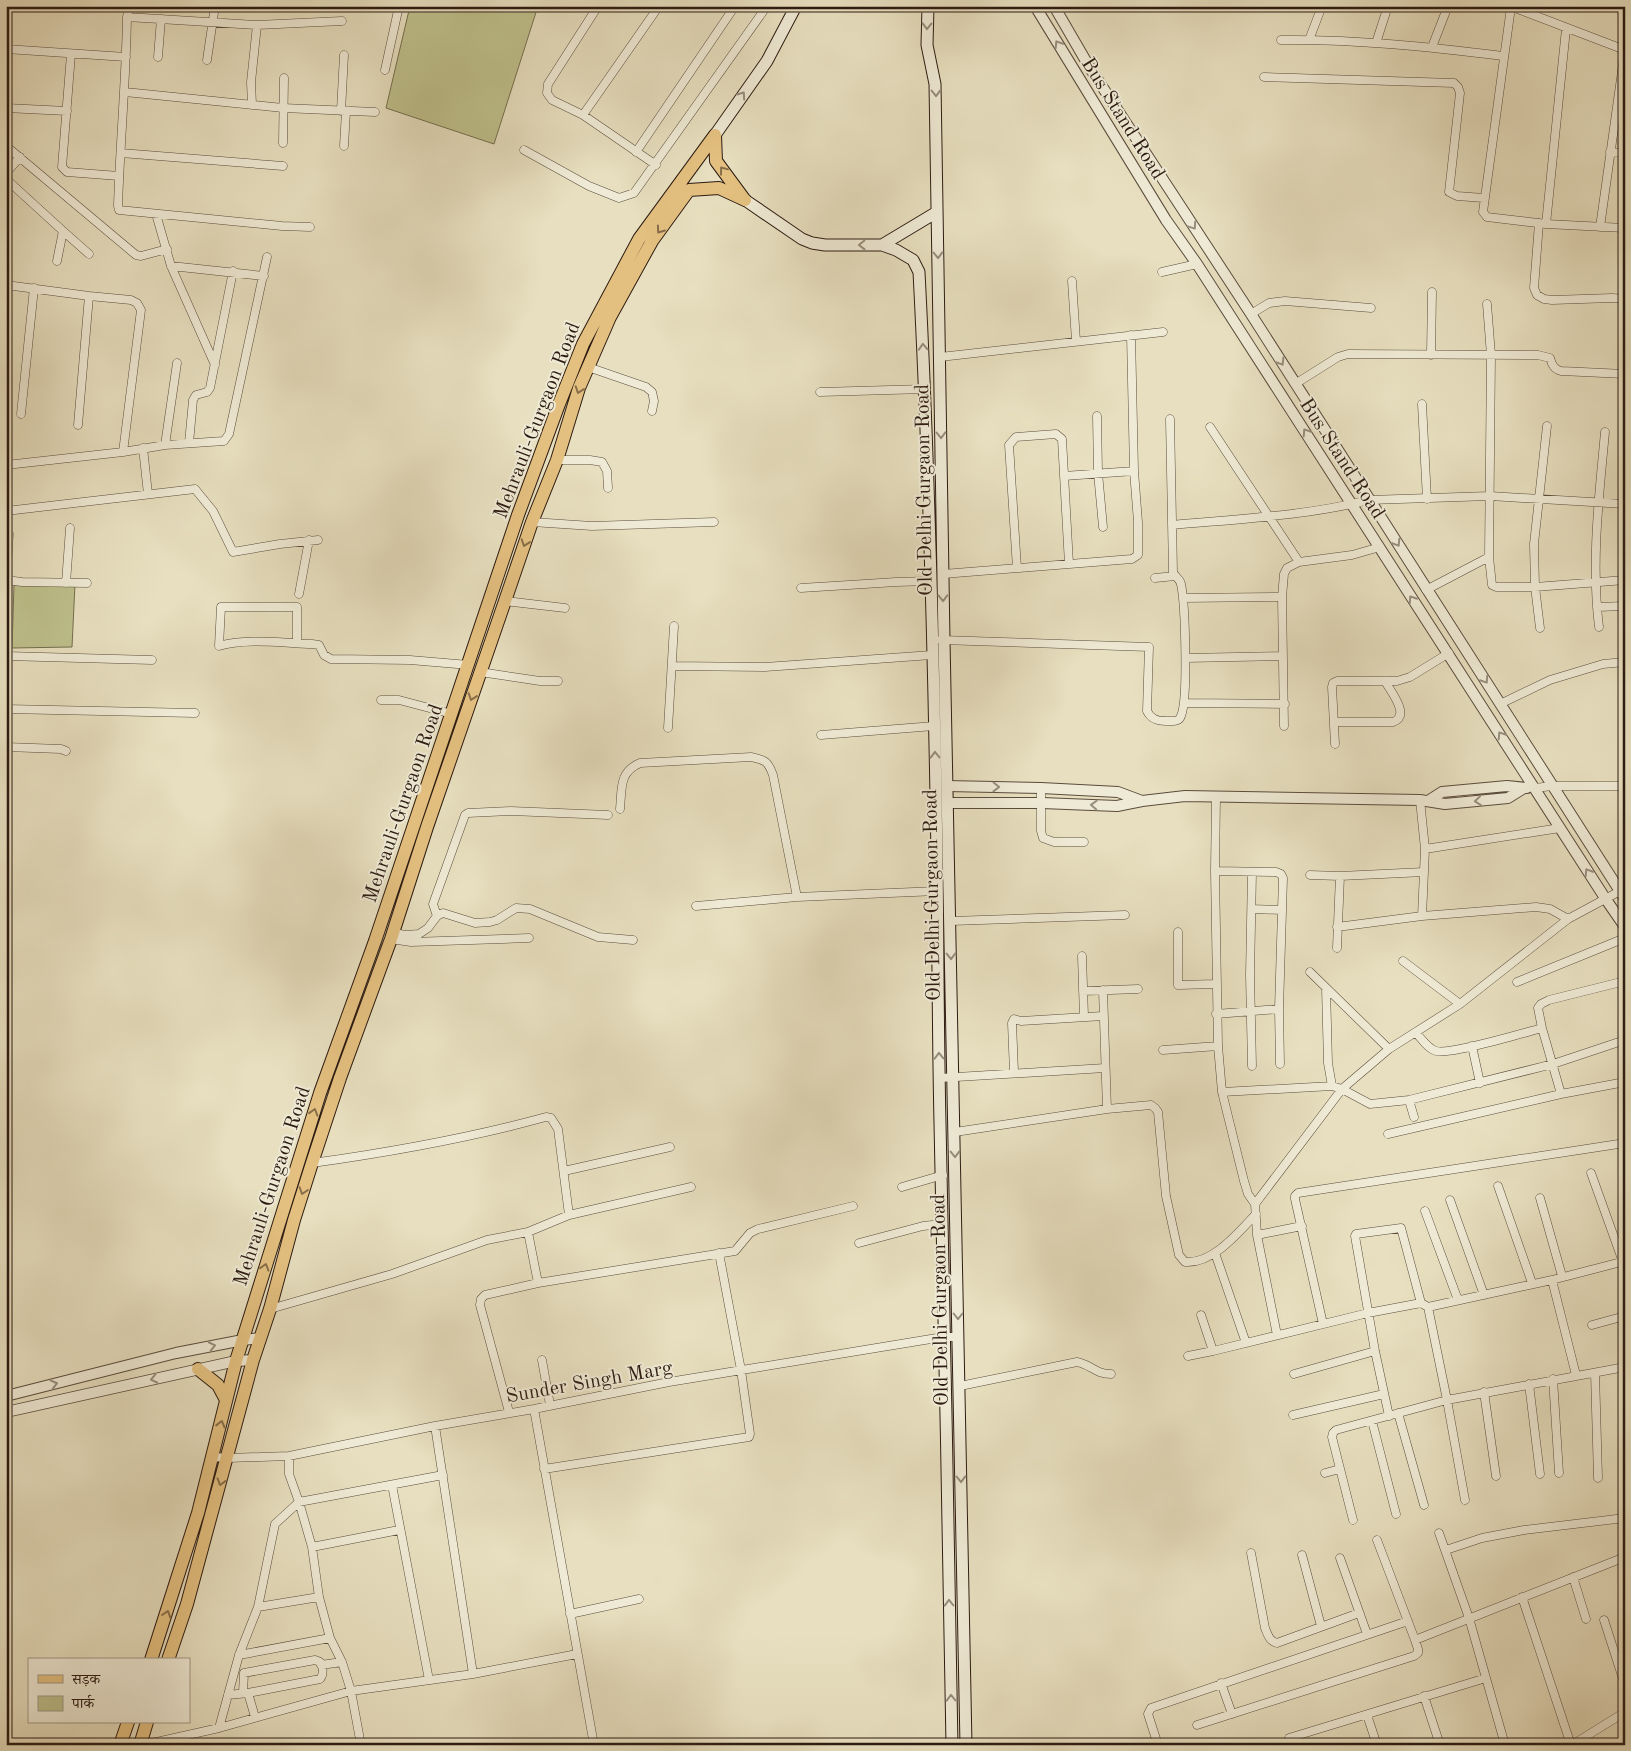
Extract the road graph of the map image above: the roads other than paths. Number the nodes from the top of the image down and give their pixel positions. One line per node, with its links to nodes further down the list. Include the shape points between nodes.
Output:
1 (129, 6): 18 (street)
2 (215, 6): 21 (street)
3 (399, 6): 36 (street)
4 (598, 6): 46 (street, via 548,84 547,93 552,100)
5 (659, 6): 46 (street)
6 (735, 6): 52 (street)
7 (767, 6): 57 (street)
8 (796, 6): 47 (main road, Mehrauli-Gurgaon Road, one-way to 8, via 767,61)
9 (928, 6): 64 (main road, Old Delhi Gurgaon Road, one-way to 64, via 927,45 935,84)
10 (1035, 6): 66 (street, Bus Stand Road, one-way to 10)
11 (1054, 6): 63 (street, Bus Stand Road)
12 (1322, 6): 25 (street)
13 (1388, 6): 26 (street)
14 (1448, 6): 27 (street)
15 (1510, 6): 17 (street); 33 (street)
16 (1537, 6): 17 (street)
17 (1534, 15): 23 (street)
18 (127, 17): 19 (street); 32 (street)
19 (161, 19): 21 (street); 34 (street)
20 (342, 21): 22 (street)
21 (212, 22): 22 (street); 35 (street)
22 (257, 25): 40 (street)
23 (1566, 29): 29 (street); 67 (street)
24 (1281, 40): 25 (street)
25 (1309, 40): 26 (street)
26 (1376, 43): 27 (street)
27 (1432, 47): 33 (street)
28 (6, 49): 30 (street)
29 (1625, 50): 53 (street)
30 (71, 54): 32 (street); 43 (street)
31 (344, 55): 44 (street)
32 (126, 56): 39 (street)
33 (1503, 56): 61 (street)
34 (158, 57)
35 (207, 60)
36 (385, 70)
37 (1264, 77): 61 (street, via 1458,86 1460,93 1450,192 1457,196)
38 (284, 78): 42 (street)
39 (125, 92): 40 (street); 54 (street)
40 (252, 105): 42 (street)
41 (6, 108): 43 (street)
42 (283, 108): 44 (street); 48 (street)
43 (67, 111): 59 (street, via 64,170)
44 (343, 111): 45 (street); 50 (street)
45 (375, 112)
46 (583, 115): 52 (street)
47 (714, 135): 62 (main road, one-way to 47, via 716,161); 167 (main road, Mehrauli-Gurgaon Road, via 639,239 583,344 518,515)
48 (283, 143)
49 (6, 146): 56 (street)
50 (344, 146)
51 (524, 150): 57 (street, via 589,186 619,198 634,193)
52 (636, 152): 57 (street)
53 (1610, 152): 55 (street); 69 (street)
54 (121, 153): 58 (street); 59 (street)
55 (1625, 153)
56 (20, 157): 60 (street); 73 (street, via 136,255)
57 (656, 165)
58 (283, 166)
59 (119, 176): 65 (street, via 120,210)
60 (7, 180): 71 (street)
61 (1484, 198): 67 (street, via 1483,212 1487,217)
62 (745, 200): 72 (main road, one-way to 62, via 812,243); 99 (main road, Mehrauli-Gurgaon Road, one-way to 99, via 719,188 689,190 652,241 610,317)
63 (1182, 211): 66 (street); 90 (street, Bus Stand Road, one-way to 90)
64 (937, 212): 72 (main road); 96 (main road, Old Delhi Gurgaon Road, one-way to 96)
65 (156, 214): 68 (street); 73 (street)
66 (1166, 220): 77 (street, Bus Stand Road)
67 (1542, 223): 69 (street); 87 (street, via 1534,288 1537,295 1552,300)
68 (310, 227)
69 (1600, 227): 70 (street)
70 (1625, 228)
71 (63, 231): 74 (street); 76 (street)
72 (882, 244): 102 (main road, Old Delhi Gurgaon Road, one-way to 72, via 920,272 913,260)
73 (167, 249): 78 (street)
74 (89, 254)
75 (267, 257): 81 (street)
76 (57, 261)
77 (1197, 264): 80 (street); 131 (street, Bus Stand Road, one-way to 77)
78 (172, 266): 79 (street); 98 (street)
79 (233, 271): 81 (street); 98 (street)
80 (1162, 272)
81 (264, 276): 115 (street, via 229,434 224,440)
82 (1072, 281): 93 (street)
83 (6, 284): 84 (street)
84 (34, 288): 86 (street); 108 (street)
85 (1432, 292): 94 (street)
86 (89, 296): 111 (street); 118 (street, via 131,300 141,310)
87 (1625, 299)
88 (1487, 304): 95 (street)
89 (1371, 308): 90 (street, via 1285,301 1269,303)
90 (1251, 314): 101 (street, Bus Stand Road, one-way to 101)
91 (1162, 332): 92 (street)
92 (1130, 335): 93 (street); 121 (street)
93 (1076, 341): 96 (street)
94 (1431, 355): 95 (street); 101 (street, via 1344,355)
95 (1491, 355): 100 (street, via 1538,355 1550,358 1553,366 1561,371); 126 (street)
96 (940, 357): 105 (main road, Old Delhi Gurgaon Road)
97 (177, 363): 116 (street)
98 (215, 365): 115 (street, via 209,390 196,395 193,400)
99 (588, 367): 107 (street, via 646,387 652,392); 119 (main road, Mehrauli-Gurgaon Road, one-way to 119)
100 (1625, 374)
101 (1295, 384): 129 (street, Bus Stand Road)
102 (925, 389): 103 (street); 104 (main road, Old Delhi Gurgaon Road)
103 (820, 392)
104 (926, 402): 105 (main road); 153 (main road, Old Delhi Gurgaon Road)
105 (941, 402): 148 (main road, Old Delhi Gurgaon Road, one-way to 148)
106 (1422, 404): 128 (street)
107 (652, 411)
108 (21, 414)
109 (1097, 416): 122 (street)
110 (1170, 419): 137 (street)
111 (78, 425)
112 (1547, 426): 127 (street)
113 (1210, 427): 134 (street)
114 (1605, 432): 130 (street)
115 (189, 443): 116 (street)
116 (165, 445): 117 (street)
117 (143, 448): 118 (street); 125 (street)
118 (123, 452): 120 (street)
119 (557, 460): 124 (street, via 602,462 607,471); 135 (main road, Mehrauli-Gurgaon Road)
120 (6, 465)
121 (1134, 471): 122 (street); 146 (street, via 1138,555 1132,559)
122 (1098, 474): 123 (street); 138 (street)
123 (1064, 476): 146 (street); 147 (street, via 1059,435 1016,437 1011,441 1008,452)
124 (608, 488)
125 (148, 494): 133 (street); 141 (street, via 194,489 213,511 233,552)
126 (1490, 496): 127 (street); 128 (street); 144 (street)
127 (1539, 498): 130 (street); 157 (street, via 1534,544)
128 (1427, 499): 129 (street)
129 (1369, 500): 131 (street); 159 (street, Bus Stand Road, one-way to 159)
130 (1598, 502): 132 (street); 155 (street)
131 (1353, 504): 134 (street); 143 (street, Bus Stand Road)
132 (1625, 504)
133 (6, 511)
134 (1270, 516): 137 (street); 145 (street)
135 (532, 522): 136 (street, via 592,526); 163 (main road, Mehrauli-Gurgaon Road, one-way to 163)
136 (714, 522)
137 (1172, 524): 149 (street)
138 (1103, 527)
139 (70, 528): 154 (street)
140 (9, 534): 151 (street)
141 (309, 540): 142 (street); 160 (street)
142 (318, 540)
143 (1380, 547): 145 (street, via 1352,556); 175 (street, Bus Stand Road, one-way to 143)
144 (1488, 557): 157 (street, via 1490,580 1496,588); 159 (street)
145 (1298, 562): 161 (street, via 1287,568 1284,574)
146 (1070, 564): 147 (street)
147 (1017, 568): 148 (street)
148 (943, 574): 172 (main road, Old Delhi Gurgaon Road, one-way to 172)
149 (1175, 576): 150 (street); 162 (street, via 1181,582)
150 (1155, 578)
151 (6, 579): 154 (street)
152 (1625, 580): 155 (street)
153 (930, 581): 158 (street); 173 (main road, Old Delhi Gurgaon Road)
154 (66, 582): 156 (street)
155 (1595, 582): 157 (street); 165 (street)
156 (87, 583)
157 (1536, 587): 171 (street)
158 (801, 588)
159 (1426, 590): 190 (street, Bus Stand Road, one-way to 190)
160 (299, 594)
161 (1282, 597): 162 (street); 178 (street)
162 (1183, 598): 179 (street)
163 (505, 601): 166 (street); 168 (main road, Mehrauli-Gurgaon Road)
164 (1625, 606): 165 (street)
165 (1596, 607): 170 (street)
166 (565, 608)
167 (484, 619): 168 (main road); 182 (main road, Mehrauli-Gurgaon Road)
168 (498, 621): 184 (main road, Mehrauli-Gurgaon Road)
169 (674, 626): 183 (street)
170 (1599, 627)
171 (1540, 628)
172 (944, 640): 173 (street); 188 (street, via 1149,647 1147,711 1150,716 1161,721 1178,720); 202 (main road, Old Delhi Gurgaon Road)
173 (932, 641): 176 (main road, Old Delhi Gurgaon Road)
174 (297, 643): 174 (street, via 255,642 219,646 220,607 297,607); 182 (street, via 317,644 331,659)
175 (1449, 654): 186 (street, via 1410,677); 206 (street, Bus Stand Road, one-way to 175)
176 (932, 655): 183 (street, via 765,667); 195 (main road, Old Delhi Gurgaon Road)
177 (6, 656): 180 (street)
178 (1283, 656): 179 (street); 189 (street)
179 (1186, 658): 188 (street)
180 (152, 660)
181 (1625, 662): 190 (street, via 1603,664 1550,680)
182 (469, 665): 193 (main road, Mehrauli-Gurgaon Road)
183 (672, 666): 197 (street)
184 (480, 672): 185 (street); 239 (main road, Mehrauli-Gurgaon Road, one-way to 239)
185 (558, 681)
186 (1385, 682): 194 (street, via 1333,683); 194 (street, via 1401,710 1399,720)
187 (380, 700): 193 (street, via 398,700)
188 (1184, 703): 189 (street)
189 (1285, 704): 196 (street)
190 (1500, 704): 203 (street, Bus Stand Road)
191 (6, 709): 192 (street)
192 (195, 713)
193 (452, 714): 241 (main road, Mehrauli-Gurgaon Road)
194 (1334, 722): 199 (street)
195 (934, 726): 198 (street); 222 (main road, Old Delhi Gurgaon Road, one-way to 195)
196 (1284, 726)
197 (668, 728)
198 (821, 735)
199 (1334, 744)
200 (6, 746): 201 (street)
201 (66, 751)
202 (947, 786): 205 (street, one-way to 205); 210 (main road, Old Delhi Gurgaon Road)
203 (1552, 786): 204 (street); 206 (street); 223 (street, Bus Stand Road)
204 (1625, 786)
205 (1041, 788): 209 (street, via 1118,792); 211 (street)
206 (1535, 788): 208 (street, via 1524,788 1508,798 1445,804); 214 (street, Bus Stand Road)
207 (1216, 797): 208 (street); 209 (street, via 1185,796); 217 (street)
208 (1424, 800): 216 (street)
209 (1142, 801): 211 (street, one-way to 211, via 1117,806)
210 (947, 803): 211 (street); 233 (main road, Old Delhi Gurgaon Road)
211 (1042, 803): 215 (street, via 1043,838 1054,842)
212 (620, 809): 224 (street, via 623,778 630,767 640,762 750,757 765,760 773,775)
213 (608, 815): 230 (street, via 511,811 468,813 433,904)
214 (1560, 828): 216 (street); 225 (street, Bus Stand Road, one-way to 214)
215 (1084, 842)
216 (1425, 849): 219 (street)
217 (1215, 871): 218 (street); 248 (street)
218 (1252, 872): 227 (street); 228 (street, via 1281,874)
219 (1424, 872): 221 (street); 231 (street)
220 (1310, 874): 221 (street)
221 (1340, 876): 234 (street)
222 (937, 891): 224 (street); 272 (main road, Old Delhi Gurgaon Road, one-way to 222)
223 (1622, 895): 225 (street)
224 (797, 897): 226 (street)
225 (1605, 898): 232 (street); 235 (street, Bus Stand Road)
226 (696, 906)
227 (1252, 909): 228 (street); 255 (street)
228 (1281, 910): 254 (street)
229 (1125, 915): 233 (street)
230 (437, 916): 239 (street, via 419,934); 240 (street, via 443,913 475,923 490,922 516,908 530,910 598,937)
231 (1422, 916): 232 (street, via 1536,907 1550,909); 234 (street)
232 (1568, 919): 253 (street)
233 (951, 921): 271 (main road, Old Delhi Gurgaon Road, one-way to 271)
234 (1337, 927): 242 (street)
235 (1625, 927)
236 (1178, 932): 248 (street, via 1178,984)
237 (529, 938): 239 (street, via 411,942)
238 (1625, 938): 247 (street)
239 (390, 939): 241 (main road); 286 (main road, Mehrauli-Gurgaon Road)
240 (633, 940)
241 (375, 941): 325 (main road, Mehrauli-Gurgaon Road, one-way to 241, via 320,1093)
242 (1337, 948)
243 (1082, 956): 252 (street)
244 (1403, 961): 253 (street)
245 (1310, 972): 249 (street)
246 (1625, 981): 259 (street, via 1541,1004 1538,1008)
247 (1517, 982)
248 (1216, 984): 256 (street)
249 (1326, 988): 264 (street); 275 (street, via 1328,1062)
250 (1138, 989): 251 (street)
251 (1103, 990): 252 (street); 257 (street)
252 (1084, 991): 258 (street)
253 (1460, 1004): 260 (street)
254 (1279, 1009): 255 (street); 266 (street)
255 (1250, 1011): 256 (street); 268 (street)
256 (1216, 1014): 262 (street)
257 (1103, 1016): 258 (street); 269 (street)
258 (1084, 1017): 270 (street, via 1014,1019)
259 (1542, 1028): 263 (street); 267 (street)
260 (1416, 1033): 263 (street, via 1434,1051); 264 (street)
261 (1625, 1040): 267 (street)
262 (1218, 1046): 265 (street); 277 (street)
263 (1472, 1046): 274 (street)
264 (1389, 1049): 276 (street)
265 (1163, 1050)
266 (1280, 1064)
267 (1553, 1064): 274 (street); 278 (street)
268 (1252, 1066)
269 (1105, 1068): 270 (street); 280 (street)
270 (1014, 1072): 271 (street)
271 (954, 1076): 272 (street); 282 (main road, Old Delhi Gurgaon Road)
272 (940, 1078): 289 (main road, Old Delhi Gurgaon Road)
273 (1625, 1082): 278 (street)
274 (1480, 1083): 279 (street)
275 (1332, 1086): 276 (street); 277 (street)
276 (1342, 1089): 279 (street, via 1370,1104); 295 (street)
277 (1222, 1092): 295 (street, via 1244,1181)
278 (1561, 1094): 283 (street)
279 (1409, 1100): 281 (street)
280 (1107, 1110): 282 (street); 306 (street, via 1150,1105 1155,1108 1166,1196 1179,1256 1185,1262 1192,1262)
281 (1414, 1117)
282 (955, 1132): 322 (main road, Old Delhi Gurgaon Road, one-way to 322)
283 (1388, 1134)
284 (1625, 1143): 301 (street, via 1298,1193 1295,1199)
285 (670, 1147): 287 (street)
286 (312, 1163): 287 (street, via 390,1152 546,1117 551,1118 558,1129); 315 (main road, Mehrauli-Gurgaon Road, one-way to 315)
287 (564, 1171): 299 (street)
288 (1592, 1173): 307 (street)
289 (942, 1175): 292 (street); 300 (main road, Old Delhi Gurgaon Road)
290 (1498, 1186): 311 (street)
291 (691, 1187): 299 (street)
292 (902, 1187)
293 (1540, 1198): 308 (street)
294 (1450, 1200): 312 (street)
295 (1255, 1204): 298 (street)
296 (853, 1206): 305 (street, via 758,1228 735,1251)
297 (1425, 1211): 313 (street)
298 (1256, 1214): 303 (street); 306 (street)
299 (569, 1215): 302 (street)
300 (942, 1224): 304 (street, via 922,1226); 324 (main road, Old Delhi Gurgaon Road)
301 (1302, 1226): 303 (street); 319 (street)
302 (528, 1232): 310 (street); 315 (street, via 488,1240 392,1274)
303 (1257, 1235): 321 (street)
304 (859, 1244)
305 (719, 1253): 310 (street); 335 (street)
306 (1215, 1253): 326 (street)
307 (1624, 1262): 308 (street)
308 (1562, 1276): 309 (street)
309 (1552, 1280): 311 (street); 339 (street)
310 (538, 1283): 351 (street, via 496,1292 481,1299)
311 (1532, 1283): 312 (street)
312 (1484, 1294): 313 (street)
313 (1458, 1300): 314 (street)
314 (1424, 1305): 316 (street); 316 (street, via 1401,1228 1356,1234 1354,1238); 347 (street)
315 (270, 1309): 323 (main road, Mehrauli-Gurgaon Road)
316 (1368, 1313): 319 (street); 328 (street)
317 (1201, 1315): 327 (street)
318 (1625, 1316): 320 (street)
319 (1323, 1324): 321 (street)
320 (1592, 1325)
321 (1278, 1335): 326 (street)
322 (958, 1337): 324 (street, Sunder Singh Marg); 342 (main road, Old Delhi Gurgaon Road)
323 (260, 1338): 325 (street); 331 (main road, Mehrauli-Gurgaon Road)
324 (943, 1338): 335 (street, Sunder Singh Marg); 399 (main road, Old Delhi Gurgaon Road, one-way to 324)
325 (243, 1340): 330 (main road, Mehrauli-Gurgaon Road); 345 (street, one-way to 325, via 176,1353)
326 (1246, 1343): 327 (street)
327 (1213, 1351): 329 (street)
328 (1375, 1351): 338 (street); 344 (street)
329 (1188, 1356)
330 (236, 1360): 331 (street); 334 (street); 346 (main road, Mehrauli-Gurgaon Road)
331 (253, 1360): 359 (main road, Mehrauli-Gurgaon Road)
332 (542, 1360): 348 (street)
333 (1625, 1367): 336 (street)
334 (198, 1369): 346 (main road, via 218,1385); 350 (street, one-way to 350)
335 (741, 1370): 348 (street, Sunder Singh Marg); 360 (street, via 749,1437)
336 (1595, 1373): 339 (street); 367 (street)
337 (1111, 1374): 342 (street, via 1101,1374 1077,1362)
338 (1294, 1374)
339 (1576, 1375): 340 (street)
340 (1552, 1379): 341 (street); 363 (street)
341 (1530, 1384): 343 (street); 364 (street)
342 (960, 1386): 400 (main road, Old Delhi Gurgaon Road, one-way to 400)
343 (1484, 1392): 347 (street); 366 (street)
344 (1384, 1394): 353 (street); 354 (street)
345 (6, 1396)
346 (226, 1400): 358 (main road, Mehrauli-Gurgaon Road, one-way to 346)
347 (1447, 1400): 352 (street); 369 (street)
348 (550, 1405): 349 (street, Sunder Singh Marg)
349 (534, 1409): 351 (street, Sunder Singh Marg); 360 (street)
350 (6, 1412)
351 (509, 1412): 356 (street, Sunder Singh Marg)
352 (1398, 1414): 354 (street); 371 (street)
353 (1292, 1416)
354 (1389, 1416): 355 (street)
355 (1372, 1420): 361 (street, via 1333,1433); 372 (street)
356 (435, 1426): 357 (street, Sunder Singh Marg); 365 (street)
357 (289, 1456): 359 (street, Sunder Singh Marg); 370 (street, via 289,1474)
358 (212, 1457): 359 (street, Sunder Singh Marg); 403 (main road, Mehrauli-Gurgaon Road, one-way to 358, via 196,1521)
359 (228, 1458): 404 (main road, Mehrauli-Gurgaon Road, one-way to 404)
360 (544, 1469): 390 (street)
361 (1340, 1469): 362 (street); 374 (street)
362 (1325, 1473)
363 (1559, 1473)
364 (1540, 1474)
365 (444, 1476): 368 (street); 407 (street)
366 (1496, 1476)
367 (1598, 1478)
368 (392, 1485): 370 (street); 375 (street)
369 (1465, 1500)
370 (299, 1502): 378 (street); 388 (street, via 273,1529)
371 (1424, 1505)
372 (1396, 1514)
373 (1625, 1518): 379 (street, via 1524,1530 1482,1538)
374 (1353, 1520)
375 (399, 1530): 378 (street); 409 (street)
376 (1440, 1533): 379 (street)
377 (1377, 1540): 394 (street)
378 (312, 1547): 385 (street)
379 (1446, 1550): 391 (street)
380 (1251, 1552): 395 (street, via 1269,1638 1277,1643)
381 (1302, 1555): 395 (street)
382 (1625, 1557): 384 (street)
383 (1340, 1558): 389 (street)
384 (1573, 1577): 386 (street); 392 (street)
385 (319, 1597): 388 (street); 397 (street)
386 (1522, 1597): 391 (street); 436 (street)
387 (639, 1600): 390 (street)
388 (258, 1607): 402 (street)
389 (1359, 1613): 395 (street); 396 (street)
390 (570, 1614): 401 (street)
391 (1469, 1618): 398 (street); 408 (street)
392 (1586, 1619)
393 (1604, 1620): 411 (street)
394 (1408, 1621): 396 (street); 398 (street)
395 (1321, 1626)
396 (1367, 1634): 410 (street)
397 (330, 1638): 402 (street); 405 (street)
398 (1415, 1640): 417 (street, via 1418,1653 1414,1656)
399 (950, 1652): 400 (street); 430 (main road, Old Delhi Gurgaon Road, one-way to 399)
400 (964, 1652): 431 (main road, Old Delhi Gurgaon Road)
401 (577, 1654): 407 (street); 429 (street)
402 (240, 1655): 414 (street)
403 (152, 1658)
404 (169, 1658)
405 (342, 1662): 406 (street); 412 (street)
406 (322, 1665): 413 (street, via 320,1679); 413 (street, via 315,1660 244,1673)
407 (473, 1674): 409 (street)
408 (1486, 1678): 415 (street); 435 (street)
409 (429, 1680): 412 (street)
410 (1221, 1683): 417 (street); 432 (street, via 1151,1708 1148,1714)
411 (1625, 1685)
412 (351, 1691): 419 (street); 428 (street)
413 (245, 1693): 414 (street); 419 (street)
414 (228, 1695): 423 (street)
415 (1424, 1696): 418 (street); 434 (street)
416 (1625, 1712): 425 (street)
417 (1232, 1714): 422 (street)
418 (1366, 1715): 424 (street); 433 (street)
419 (255, 1717): 423 (street)
420 (127, 1724): 426 (main road)
421 (147, 1724): 427 (main road)
422 (1197, 1725)
423 (219, 1728): 427 (street)
424 (1289, 1738)
425 (1581, 1742): 436 (street)
426 (120, 1745)
427 (141, 1745)
428 (360, 1745)
429 (594, 1745)
430 (952, 1745)
431 (966, 1745)
432 (1158, 1745)
433 (1377, 1745)
434 (1440, 1745)
435 (1505, 1745)
436 (1571, 1745)

